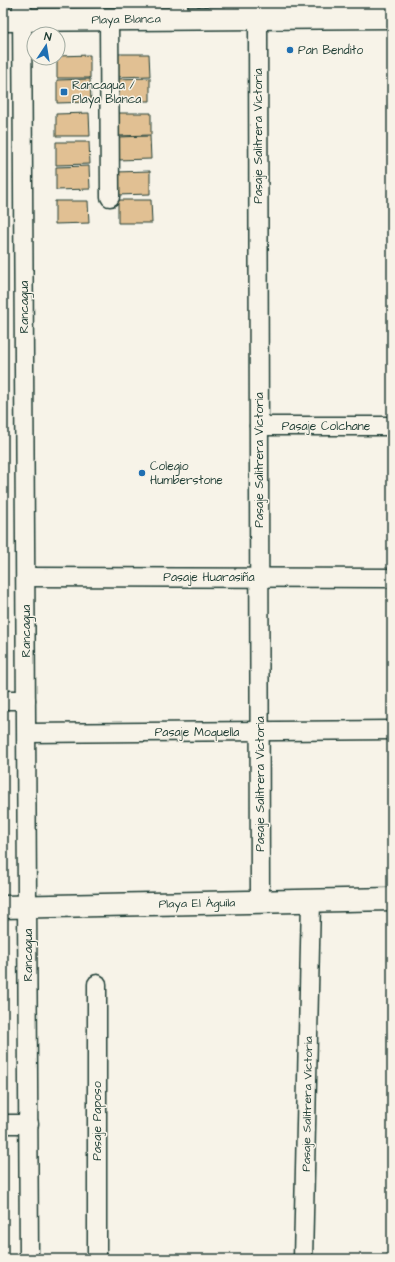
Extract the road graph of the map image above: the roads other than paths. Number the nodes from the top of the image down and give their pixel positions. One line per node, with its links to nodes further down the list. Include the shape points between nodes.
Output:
1 (178, 11): 4 (street, Playa Blanca); 5 (street, Playa Blanca)
2 (16, 14): 5 (street, Playa Blanca); 9 (street, Rancagua)
3 (392, 17): 4 (street, Playa Blanca)
4 (258, 18): 7 (street, Pasaje Salitrera Victoria)
5 (109, 19): 6 (street)
6 (110, 197)
7 (259, 426): 8 (street, Pasaje Colchane); 10 (street, Pasaje Salitrera Victoria)
8 (392, 426)
9 (26, 577): 10 (street, Pasaje Huarasiña); 13 (street, Rancagua)
10 (259, 578): 11 (street, Pasaje Huarasiña); 15 (street, Pasaje Salitrera Victoria)
11 (392, 578)
12 (3, 700): 13 (street)
13 (26, 700): 16 (street, Rancagua)
14 (392, 730): 15 (street, Pasaje Moquella)
15 (260, 731): 16 (street, Pasaje Moquella); 19 (street, Pasaje Salitrera Victoria)
16 (27, 733): 20 (street, Rancagua)
17 (392, 899): 18 (street, Playa El Águila)
18 (311, 901): 19 (street, Playa El Águila); 27 (street, Pasaje Salitrera Victoria)
19 (260, 902): 20 (street, Playa El Águila)
20 (27, 906): 21 (street, Playa El Águila); 24 (street, Rancagua)
21 (3, 907)
22 (97, 984): 26 (street, Pasaje Paposo)
23 (3, 1124): 24 (street)
24 (29, 1124): 25 (street, Rancagua)
25 (29, 1259)
26 (97, 1259)
27 (303, 1259)

